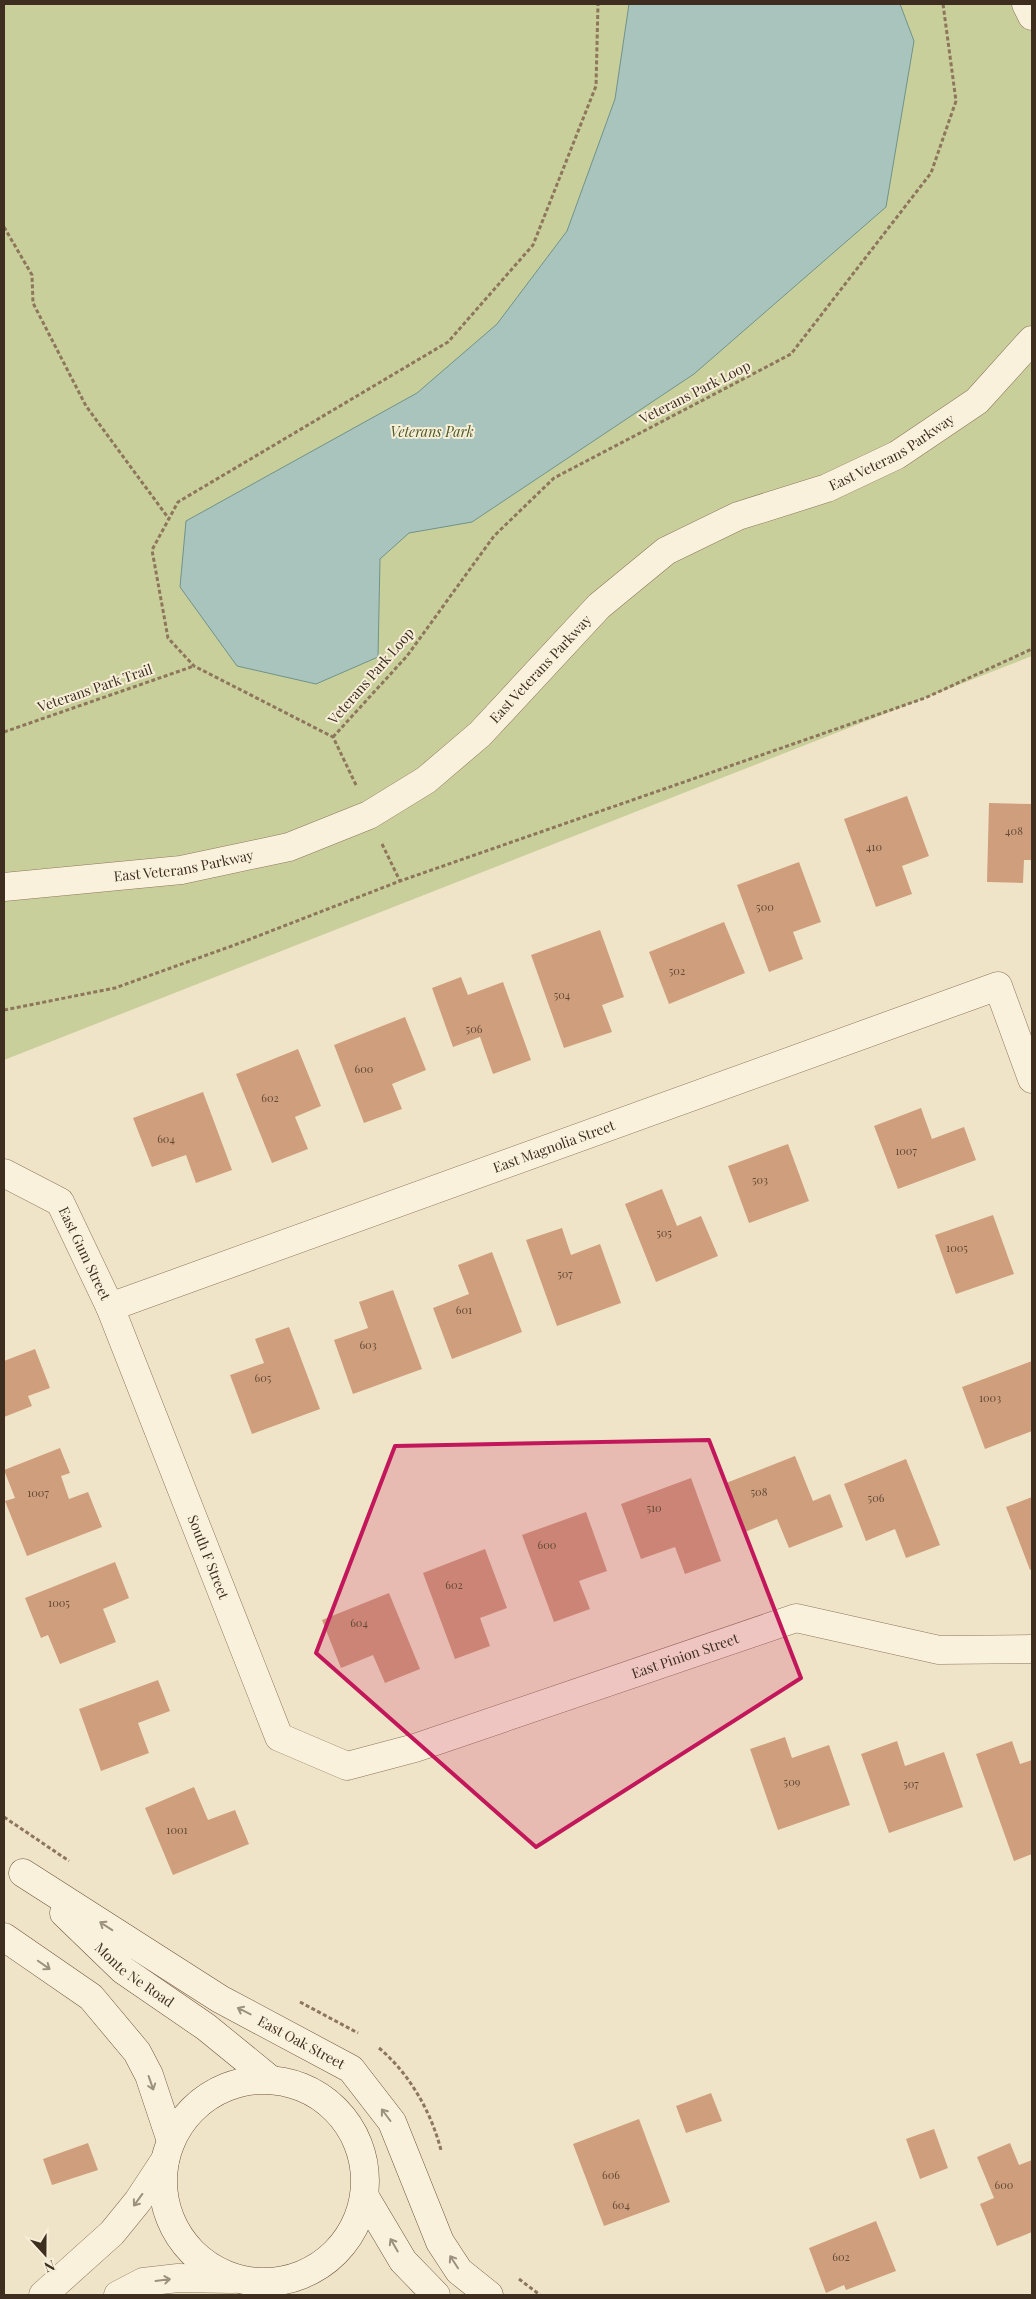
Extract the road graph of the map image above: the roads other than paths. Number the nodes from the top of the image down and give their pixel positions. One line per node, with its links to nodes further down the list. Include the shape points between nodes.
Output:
1 (1026, 4): 2 (street)
2 (1032, 16)
3 (1032, 340): 4 (street, East Veterans Parkway, via 977,402 897,455 827,488 738,516 666,551 599,606 480,734 426,780 369,815 289,847 181,870)
4 (4, 887)
5 (1032, 1079): 7 (street, East Magnolia Street, via 998,986)
6 (4, 1172): 7 (street, East Gum Street, via 60,1202)
7 (110, 1307): 9 (street, South F Street, via 279,1737)
8 (1032, 1649): 9 (street, East Pinion Street, via 939,1650 796,1618 415,1748)
9 (347, 1766)
10 (13, 1867): 12 (street, Monte Ne Road, via 123,1970 206,2027); 20 (street, East Oak Street, one-way to 10, via 459,2271 440,2242 392,2122 351,2069 220,1999)
11 (4, 1937): 13 (street, one-way to 13, via 91,1998 137,2052 148,2075)
12 (271, 2080): 13 (street, via 237,2083 206,2097 183,2119); 14 (street, via 304,2087 338,2111 353,2131 365,2163)
13 (168, 2150): 15 (street, via 162,2178 166,2210 179,2238 204,2264); 16 (street, one-way to 16, via 138,2201 112,2233)
14 (366, 2196): 15 (street, via 355,2229 334,2255 305,2275 270,2283); 19 (street, one-way to 14, via 403,2262)
15 (240, 2281): 17 (street, one-way to 15, via 143,2282 178,2278); 18 (street)
16 (42, 2295)
17 (118, 2295)
18 (285, 2295)
19 (436, 2295)
20 (489, 2295)

